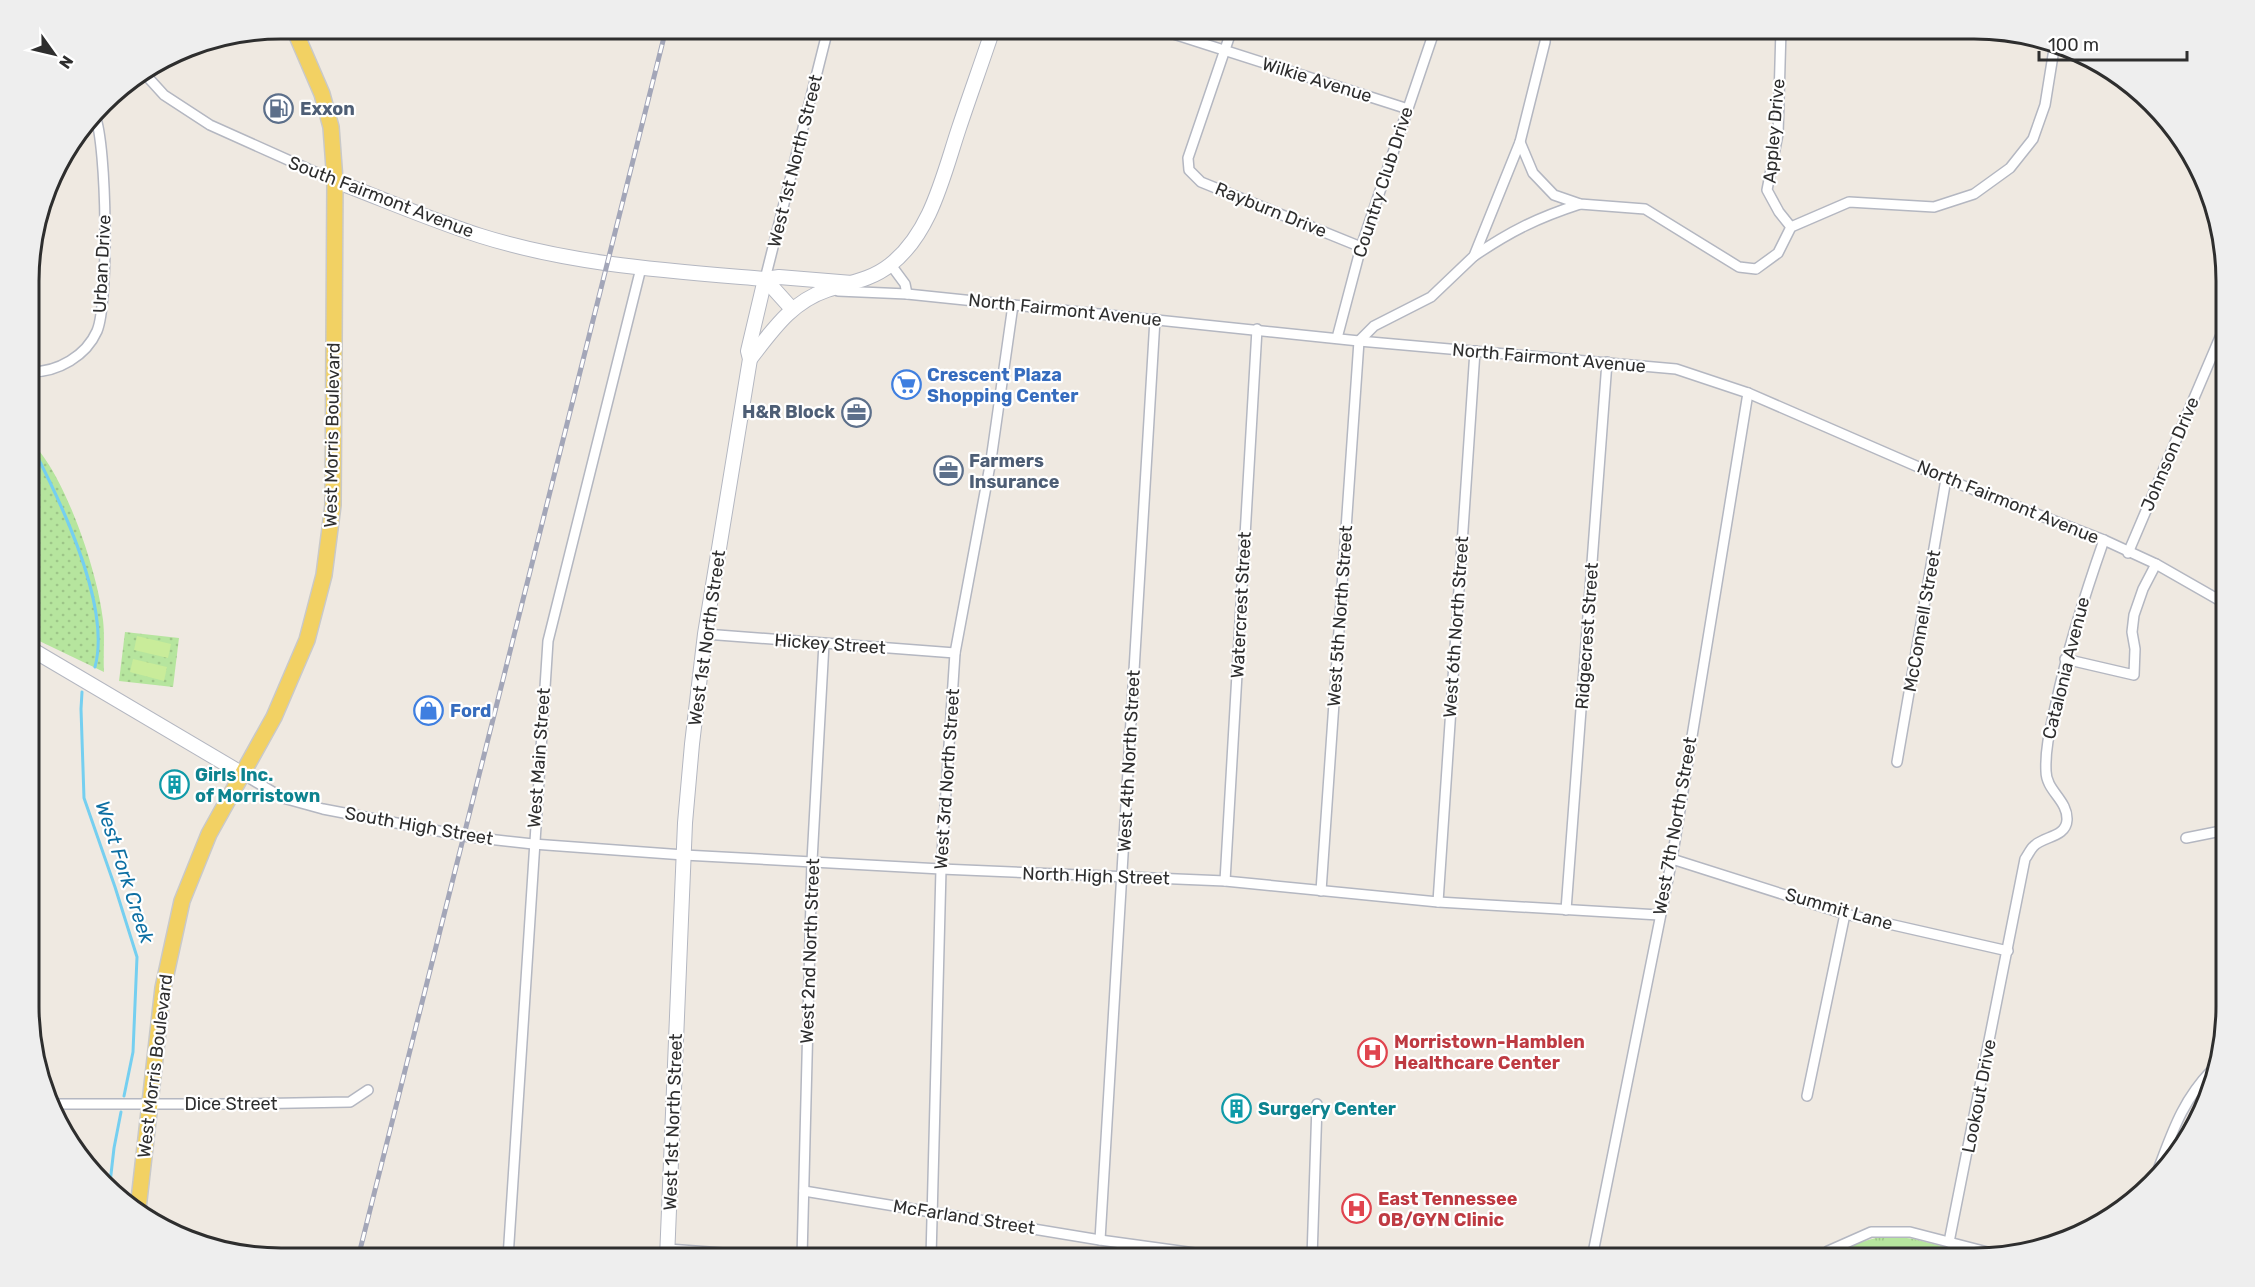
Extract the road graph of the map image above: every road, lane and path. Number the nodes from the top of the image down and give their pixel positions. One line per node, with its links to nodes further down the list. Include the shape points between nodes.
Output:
1 (299, 39): 15 (main road, West Morris Boulevard, via 322,94 330,127)
2 (825, 39): 22 (street, West 1st North Street)
3 (989, 39): 20 (main road, via 931,209 917,237)
4 (1189, 39): 9 (street, Wilkie Avenue)
5 (1229, 39): 9 (street, Rayburn Drive)
6 (1431, 39): 12 (street, Country Club Drive)
7 (1545, 39): 14 (street)
8 (1781, 39): 17 (street, Appley Drive, via 1778,134 1767,190)
9 (1225, 52): 12 (street, Wilkie Avenue); 18 (street, Rayburn Drive, via 1188,159 1189,170 1201,182)
10 (2054, 53): 17 (street, via 2046,105 2033,140 2010,168 1974,194 1934,207 1849,202)
11 (149, 78): 15 (street, South Fairmont Avenue, via 164,94 210,125)
12 (1408, 109): 18 (street, Country Club Drive)
13 (96, 125): 36 (street, Urban Drive, via 105,184 103,298 98,329 84,352 61,366)
14 (1520, 142): 16 (street, via 1533,173 1554,195); 19 (street)
15 (335, 181): 21 (main road, South Fairmont Avenue, via 481,236 550,253); 49 (main road, West Morris Boulevard, via 333,505 324,574 307,640 274,717)
16 (1580, 204): 17 (street, via 1645,209 1739,267 1756,269 1778,253); 19 (street, via 1511,231)
17 (1791, 227)
18 (1361, 247): 30 (street, Country Club Drive)
19 (1474, 256): 31 (street, via 1431,297 1374,326)
20 (891, 265): 23 (main road, via 870,278); 25 (street)
21 (641, 268): 22 (main road); 52 (street, West Main Street, via 548,641)
22 (765, 279): 23 (main road); 27 (main road); 34 (main road, West 1st North Street, via 748,351)
23 (852, 283): 24 (main road)
24 (825, 291): 25 (street, North Fairmont Avenue); 27 (main road)
25 (907, 294): 26 (street, North Fairmont Avenue)
26 (1013, 305): 28 (street, North Fairmont Avenue); 45 (street, West 3rd North Street, via 991,460)
27 (792, 309): 34 (main road)
28 (1155, 319): 29 (street, North Fairmont Avenue); 57 (street, West 4th North Street)
29 (1257, 329): 30 (street, North Fairmont Avenue); 58 (street, Watercrest Street)
30 (1337, 338): 31 (street, North Fairmont Avenue)
31 (1359, 340): 33 (street, North Fairmont Avenue); 59 (street, West 5th North Street)
32 (2216, 346): 40 (street, Johnson Drive)
33 (1475, 351): 35 (street, North Fairmont Avenue); 60 (street, West 6th North Street)
34 (750, 359): 43 (main road, West 1st North Street)
35 (1607, 362): 37 (street, North Fairmont Avenue, via 1676,369); 61 (street, Ridgecrest Street)
36 (39, 370)
37 (1748, 393): 38 (street, North Fairmont Avenue); 54 (street, West 7th North Street)
38 (1946, 479): 39 (street, North Fairmont Avenue); 48 (street, McConnell Street)
39 (2104, 540): 40 (street, North Fairmont Avenue); 47 (street, Catalonia Avenue)
40 (2128, 553): 41 (street, North Fairmont Avenue)
41 (2156, 564): 42 (street, North Fairmont Avenue); 47 (street, via 2134,615 2134,675)
42 (2216, 597)
43 (705, 634): 44 (street, Hickey Street); 53 (main road, West 1st North Street)
44 (824, 643): 45 (street, Hickey Street); 55 (street, West 2nd North Street)
45 (955, 653): 56 (street, West 3rd North Street)
46 (39, 654): 49 (main road)
47 (2065, 659): 64 (street, Catalonia Avenue, via 2046,747 2046,774 2049,787 2064,803 2067,820 2059,833 2033,846 2025,859)
48 (1897, 762)
49 (241, 773): 52 (street, South High Street, via 283,798 323,809 470,837); 68 (main road, West Morris Boulevard, via 209,834 182,901 166,970)
50 (2216, 832): 51 (street)
51 (2186, 838)
52 (533, 844): 53 (street, North High Street); 77 (street, West Main Street)
53 (684, 855): 55 (street, North High Street); 78 (main road, West 1st North Street)
54 (1672, 859): 62 (street, Summit Lane); 63 (street, West 7th North Street)
55 (812, 861): 56 (street, North High Street); 72 (street, West 2nd North Street)
56 (941, 869): 57 (street, North High Street); 74 (street, West 3rd North Street)
57 (1123, 878): 58 (street, North High Street); 75 (street, West 4th North Street)
58 (1225, 881): 59 (street, North High Street)
59 (1321, 891): 60 (street, North High Street)
60 (1438, 902): 61 (street, North High Street)
61 (1566, 910): 63 (street, North High Street)
62 (1845, 914): 64 (street, Summit Lane); 67 (street)
63 (1659, 915): 83 (street, West 7th North Street)
64 (2008, 951): 76 (street, Lookout Drive)
65 (2206, 1076): 71 (street, via 2173,1126)
66 (368, 1090): 68 (street, Dice Street, via 350,1102)
67 (1807, 1096)
68 (150, 1103): 69 (street, Dice Street); 73 (main road, West Morris Boulevard)
69 (59, 1104)
70 (1317, 1104): 82 (street)
71 (2161, 1159)
72 (804, 1191): 74 (street, McFarland Street); 79 (street, West 2nd North Street)
73 (139, 1202)
74 (933, 1211): 75 (street, McFarland Street); 80 (street, West 3rd North Street)
75 (1101, 1240): 81 (street, McFarland Street)
76 (1949, 1242): 84 (street, via 1910,1232 1870,1232); 85 (street)
77 (509, 1248)
78 (667, 1248)
79 (802, 1248)
80 (931, 1248)
81 (1159, 1248)
82 (1312, 1248)
83 (1594, 1248)
84 (1835, 1248)
85 (1973, 1248)

